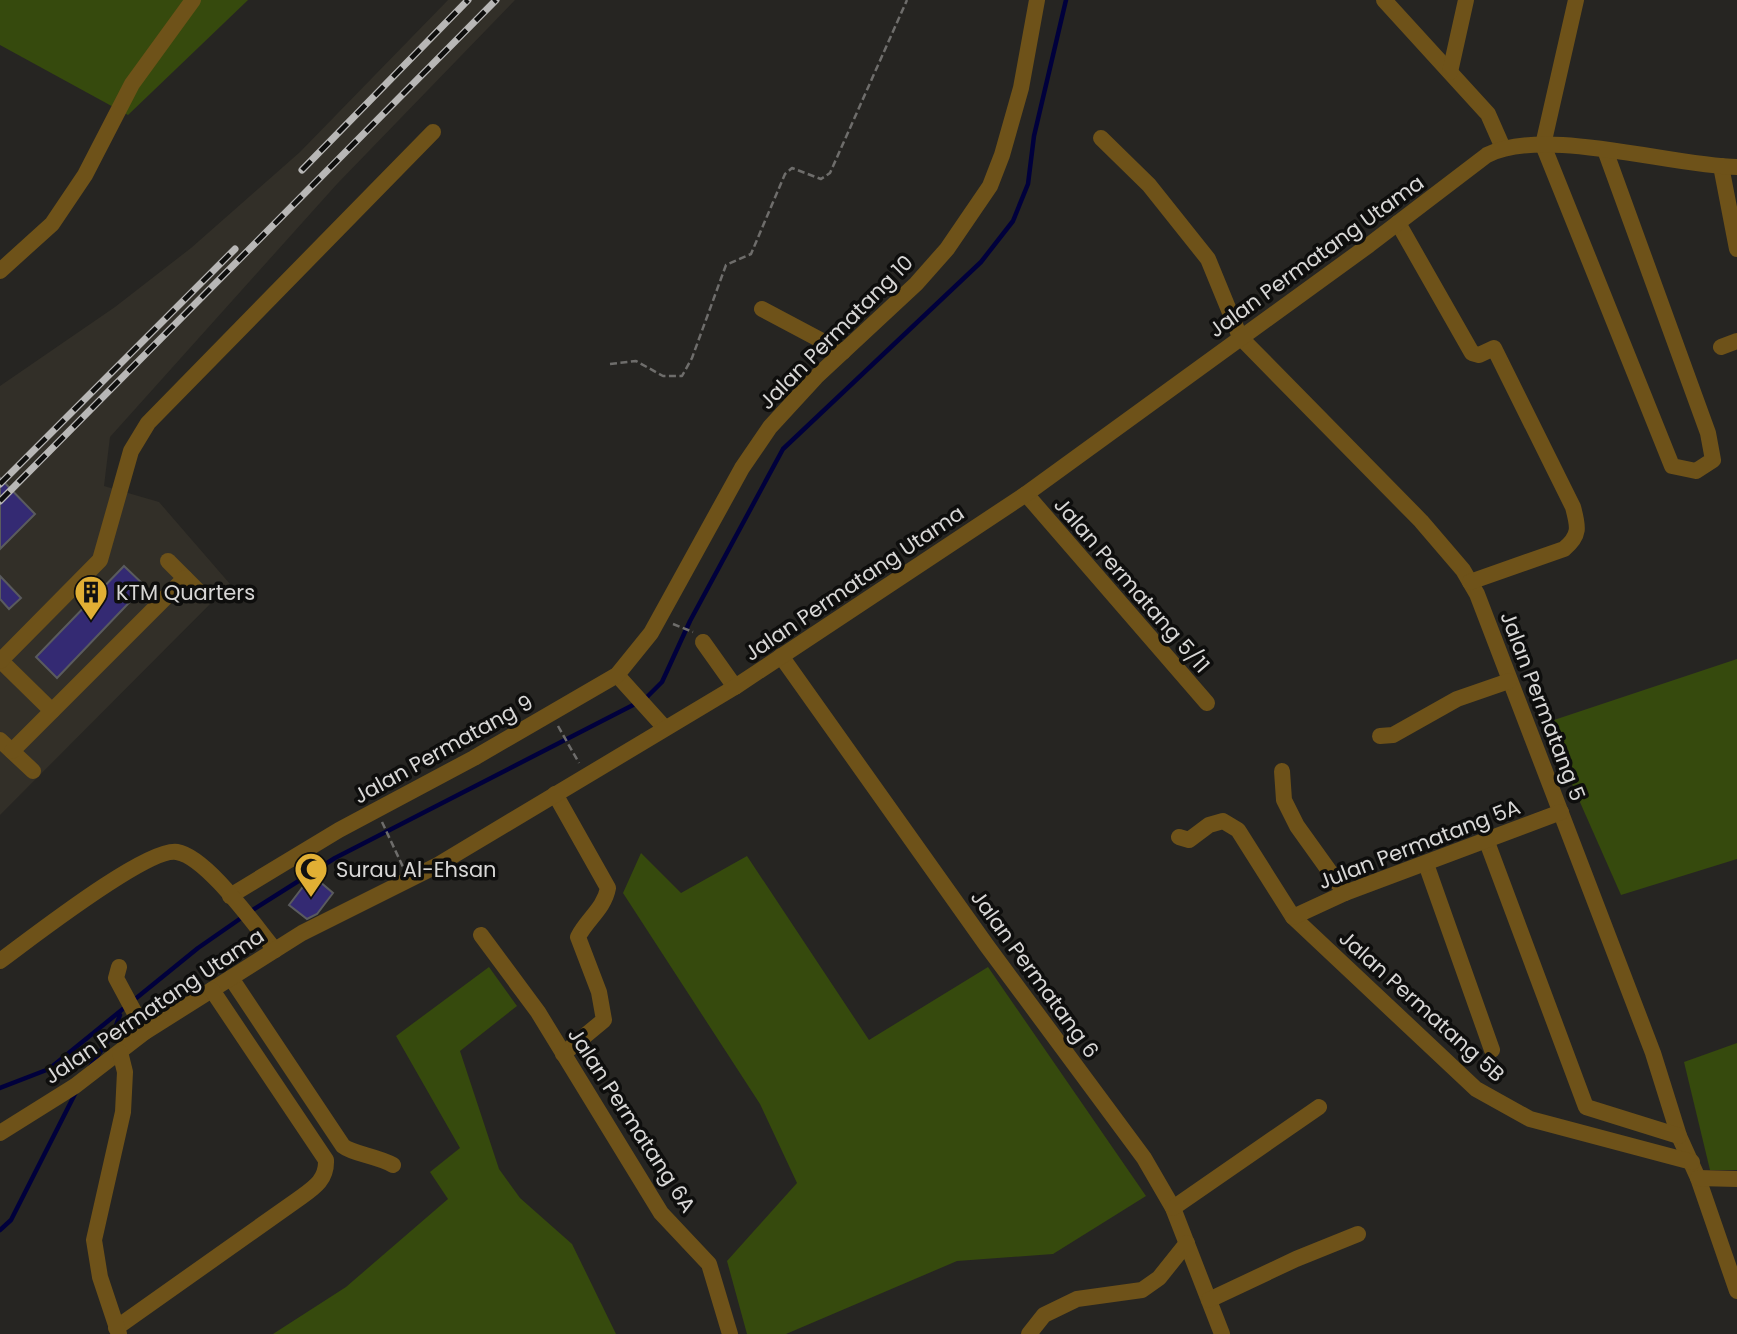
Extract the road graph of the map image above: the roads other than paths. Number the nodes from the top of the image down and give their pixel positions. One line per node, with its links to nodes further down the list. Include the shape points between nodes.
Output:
1 (193, 0): 16 (street, via 132,84 85,175 52,224)
2 (1037, 0): 21 (street, Jalan Permatang 10, via 1021,88 990,186 947,249)
3 (1384, 0): 6 (street)
4 (1466, 0): 6 (street)
5 (1576, 0): 9 (street)
6 (1450, 72): 10 (street, via 1494,123)
7 (433, 132): 29 (street, via 148,422 131,451 100,560)
8 (1101, 138): 18 (street, via 1149,185 1208,259)
9 (1543, 145): 10 (street, Jalan Permatang Utama); 11 (street, Jalan Permatang Utama); 11 (street, via 1672,466 1696,471 1713,460 1707,433)
10 (1503, 148): 14 (street, Jalan Permatang Utama)
11 (1605, 150): 12 (street, Jalan Permatang Utama)
12 (1729, 167): 13 (street)
13 (1730, 190): 15 (street)
14 (1398, 223): 18 (street, Jalan Permatang Utama); 25 (street, via 1472,352 1479,355 1494,348 1573,507 1579,529 1564,549)
15 (1737, 248)
16 (0, 271)
17 (762, 309): 21 (street)
18 (1240, 337): 22 (street, Jalan Permatang Utama); 25 (street, Jalan Permatang 5, via 1421,521)
19 (1737, 341): 20 (street)
20 (1721, 347)
21 (843, 352): 30 (street, Jalan Permatang 10, via 770,427 742,468 651,634)
22 (1026, 494): 28 (street, Jalan Permatang Utama); 33 (street, Jalan Permatang 5/11)
23 (168, 561): 24 (street)
24 (185, 578): 26 (street); 34 (street)
25 (1470, 582): 31 (street, Jalan Permatang 5)
26 (201, 594)
27 (699, 637): 32 (street)
28 (781, 656): 32 (street, Jalan Permatang Utama); 65 (street, Jalan Permatang 6, via 1144,1158)
29 (0, 660): 34 (street)
30 (620, 679): 35 (street); 46 (street, Jalan Permatang 9, via 376,809)
31 (1508, 681): 36 (street, via 1457,699 1392,735); 41 (street, Jalan Permatang 5)
32 (735, 687): 35 (street, Jalan Permatang Utama)
33 (1207, 703)
34 (52, 711): 37 (street)
35 (664, 727): 40 (street, Jalan Permatang Utama)
36 (1380, 736)
37 (6, 745): 38 (street)
38 (33, 771)
39 (1282, 771): 45 (street, via 1284,800 1297,826)
40 (555, 794): 49 (street, Jalan Permatang Utama, via 408,880); 57 (street, via 608,888 599,911 578,937 599,992 604,1020)
41 (1561, 812): 43 (street, Julan Permatang 5A); 60 (street, Jalan Permatang 5, via 1653,1053)
42 (1179, 837): 47 (street, Jalan Permatang 5B, via 1189,840 1223,821 1238,830)
43 (1487, 842): 44 (street, Julan Permatang 5A); 60 (street, via 1586,1107)
44 (1426, 864): 45 (street, Julan Permatang 5A); 55 (street, Jalan Permatang 5B)
45 (1345, 893): 47 (street, Julan Permatang 5A)
46 (232, 900): 49 (street); 50 (street, via 194,859 166,853 139,863)
47 (1293, 916): 61 (street, Jalan Permatang 5B, via 1476,1088 1530,1119)
48 (481, 935): 57 (street, Jalan Permatang 6A)
49 (275, 950): 52 (street, Jalan Permatang Utama)
50 (0, 961)
51 (119, 976): 54 (street)
52 (231, 978): 53 (street, Jalan Permatang Utama); 62 (street, via 343,1146)
53 (212, 990): 54 (street, Jalan Permatang Utama); 70 (street, via 326,1160 327,1172 304,1195)
54 (142, 1026): 56 (street, Jalan Permatang Utama)
55 (1492, 1050)
56 (120, 1052): 59 (street, Jalan Permatang Utama); 70 (street, via 125,1080 123,1112 94,1240 100,1277)
57 (563, 1054): 71 (street, Jalan Permatang 6A, via 661,1213 709,1264)
58 (1319, 1107): 65 (street)
59 (0, 1133)
60 (1679, 1136): 61 (street, Jalan Permatang 5)
61 (1692, 1162): 63 (street, Jalan Permatang 5)
62 (393, 1165)
63 (1698, 1178): 64 (street); 68 (street, Jalan Permatang 5)
64 (1737, 1179)
65 (1173, 1209): 67 (street, Jalan Permatang 6)
66 (1358, 1234): 69 (street)
67 (1186, 1243): 69 (street, Jalan Permatang 6); 72 (street, via 1159,1278 1142,1290 1077,1298 1044,1315)
68 (1737, 1291)
69 (1209, 1300): 73 (street, Jalan Permatang 6)
70 (118, 1331)
71 (730, 1334)
72 (1029, 1334)
73 (1222, 1334)

